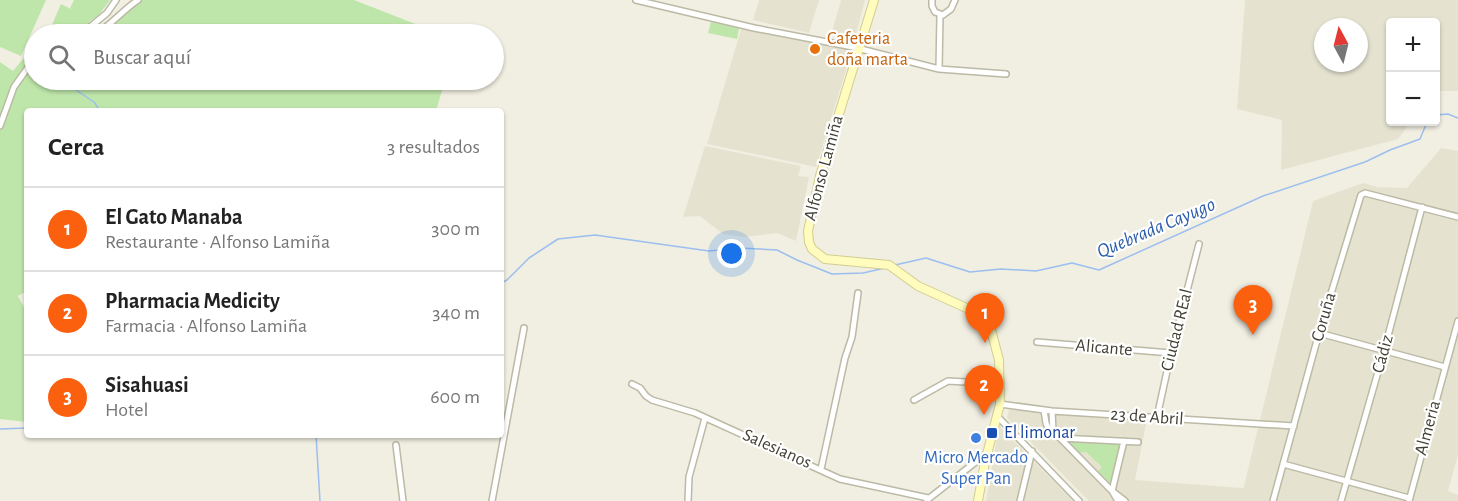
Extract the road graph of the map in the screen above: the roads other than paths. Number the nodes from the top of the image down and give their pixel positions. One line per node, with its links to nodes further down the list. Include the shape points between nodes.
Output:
1 (116, 0): 8 (street)
2 (138, 0): 9 (street)
3 (636, 0): 10 (street)
4 (874, 0): 10 (street, Alfonso Lamiña)
5 (932, 0): 7 (street, via 933,9)
6 (955, 0): 7 (street, via 949,12)
7 (940, 15): 11 (street)
8 (92, 24)
9 (109, 24)
10 (858, 49): 11 (street); 27 (street, Alfonso Lamiña, via 820,176 808,242 825,259 892,267 918,286 989,322 999,360)
11 (939, 69): 13 (street)
12 (24, 73): 14 (street, via 14,87)
13 (1005, 74)
14 (0, 126)
15 (1422, 207): 16 (street); 21 (street, Coruña, via 1361,195); 23 (street, Cádiz)
16 (1458, 217)
17 (1199, 244): 24 (street, Ciudad REal)
18 (858, 293): 46 (street, via 852,337)
19 (1458, 321): 25 (street, Almeria)
20 (524, 328): 37 (street)
21 (1319, 333): 23 (street); 35 (street, Coruña)
22 (1037, 342): 24 (street, Alicante)
23 (1384, 351): 25 (street); 47 (street, Cádiz)
24 (1171, 353): 33 (street, Ciudad REal)
25 (1445, 367): 50 (street, Almeria)
26 (633, 384): 34 (street, Salesianos, via 652,400)
27 (1000, 384): 28 (street, via 948,381); 29 (street, Alfonso Lamiña)
28 (914, 400)
29 (1000, 404): 30 (street, 23 de Abril); 32 (street, Alfonso Lamiña)
30 (1044, 410): 31 (street, 23 de Abril); 36 (street, via 1046,423)
31 (1052, 411): 33 (street, 23 de Abril); 36 (street)
32 (997, 416): 43 (street); 44 (street, Alfonso Lamiña)
33 (1157, 417): 35 (street, 23 de Abril)
34 (705, 418): 46 (street, Salesianos); 53 (street, via 689,477)
35 (1294, 426): 45 (street, Coruña)
36 (1053, 431): 39 (street)
37 (504, 436)
38 (504, 438): 52 (street)
39 (1060, 438): 40 (street); 48 (street)
40 (1124, 441): 41 (street); 48 (street)
41 (1138, 442)
42 (396, 445): 51 (street)
43 (1032, 451): 55 (street); 56 (street)
44 (987, 454): 49 (street); 54 (street, Alfonso Lamiña)
45 (1283, 464): 47 (street); 59 (street, Coruña)
46 (821, 469): 49 (street, Salesianos, via 840,479)
47 (1347, 480): 50 (street); 60 (street, Cádiz)
48 (1112, 491): 57 (street); 58 (street)
49 (927, 499)
50 (1409, 500)
51 (403, 501)
52 (492, 501)
53 (687, 501)
54 (978, 501)
55 (1020, 501)
56 (1079, 501)
57 (1118, 501)
58 (1125, 501)
59 (1273, 501)
60 (1341, 501)

